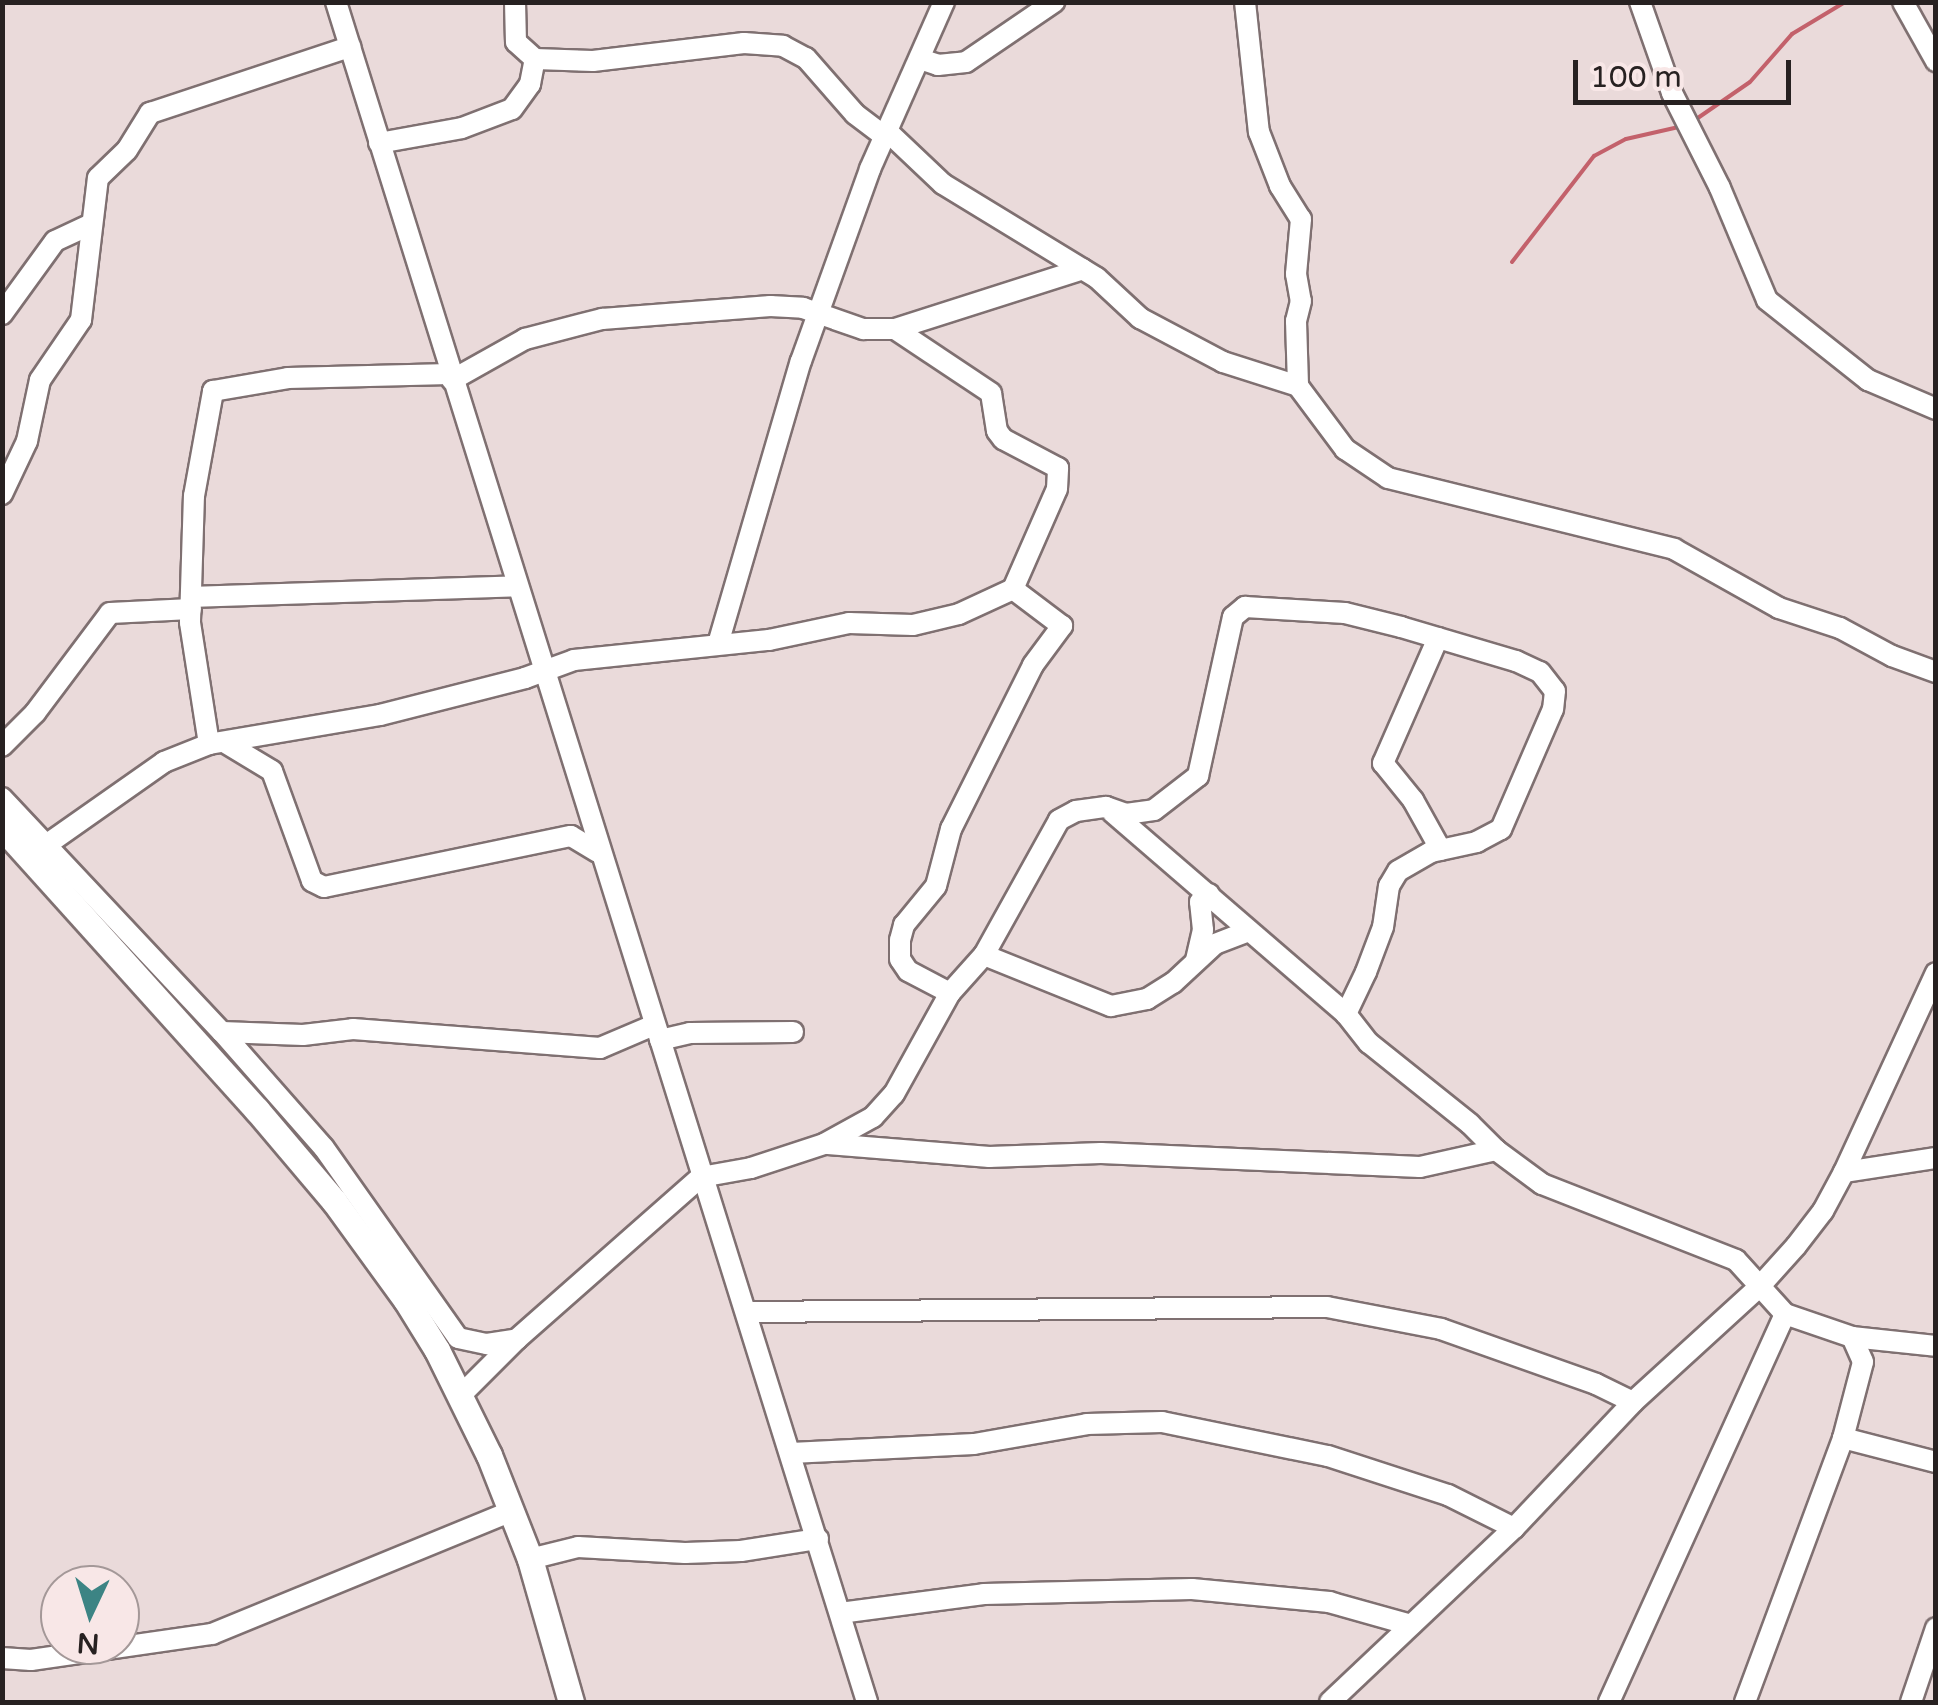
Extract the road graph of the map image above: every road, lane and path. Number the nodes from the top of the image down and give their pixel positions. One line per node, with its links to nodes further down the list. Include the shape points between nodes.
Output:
1 (336, 2): 8 (street)
2 (514, 2): 9 (street, via 516,42)
3 (944, 2): 10 (street)
4 (1054, 2): 10 (street, via 966,62)
5 (1245, 2): 20 (street, via 1259,132 1301,219)
6 (1640, 2): 21 (street, via 1672,93 1768,300 1868,380)
7 (1902, 2): 11 (street)
8 (350, 46): 13 (street); 14 (street, via 150,113 127,150 98,178)
9 (535, 58): 12 (street, via 593,61 744,42 783,46 806,58 855,114); 13 (street, via 530,84 512,109 462,128)
10 (920, 59): 12 (street)
11 (1936, 61)
12 (886, 134): 15 (street, via 954,192); 16 (street)
13 (379, 144): 19 (street)
14 (91, 224): 17 (street, via 55,242); 22 (street, via 81,320 40,380 27,441)
15 (1083, 269): 18 (street); 20 (street, via 1140,318 1223,362)
16 (818, 313): 18 (street, via 863,329); 19 (street, via 770,306 602,319 525,338); 27 (street)
17 (2, 314)
18 (895, 329): 24 (street, via 991,393 1003,439 1058,468 1057,490)
19 (451, 377): 23 (street); 25 (street, via 288,378 212,391 194,496)
20 (1298, 386): 29 (street, via 1345,450 1388,478 1674,549 1779,608)
21 (1936, 409)
22 (2, 494)
23 (516, 586): 25 (street); 28 (street)
24 (1012, 589): 27 (street, via 959,614 913,625 849,623); 43 (street, via 1062,626 1033,665 950,828 936,886 900,940 908,971)
25 (191, 603): 30 (street, via 193,657); 31 (street, via 110,613)
26 (1438, 638): 33 (street, via 1345,613 1236,610 1198,776 1154,810 1126,814); 35 (street, via 1383,763); 35 (street, via 1516,661 1540,672 1554,691 1553,708 1501,829)
27 (718, 644): 28 (street, via 625,652)
28 (543, 671): 30 (street, via 380,715); 37 (street)
29 (1936, 672)
30 (216, 743): 36 (street, via 164,762); 37 (street, via 272,771 312,881 324,887 570,836)
31 (2, 746)
32 (2, 798): 36 (street)
33 (1106, 808): 38 (street); 40 (street, via 1060,820)
34 (2, 828): 36 (main road)
35 (1441, 850): 44 (street, via 1398,871 1389,886 1383,927)
36 (39, 851): 45 (street); 59 (main road, via 334,1201 406,1300)
37 (598, 852): 46 (street)
38 (1209, 894): 39 (street); 41 (street, via 1200,902)
39 (1246, 932): 41 (street); 44 (street)
40 (984, 955): 41 (street, via 1111,1006 1146,999); 43 (street)
41 (1196, 960)
42 (1936, 973): 51 (street)
43 (950, 993): 48 (street, via 883,1107)
44 (1346, 1014): 49 (street, via 1369,1044)
45 (222, 1032): 46 (street, via 353,1030 600,1048); 57 (street, via 324,1148 458,1338 487,1344)
46 (657, 1032): 47 (street); 52 (street)
47 (793, 1032)
48 (824, 1144): 49 (street, via 989,1157 1101,1153 1420,1167); 52 (street)
49 (1496, 1150): 53 (street, via 1542,1184 1736,1260)
50 (1936, 1158): 51 (street)
51 (1844, 1172): 53 (street, via 1823,1211)
52 (701, 1177): 54 (street); 57 (street)
53 (1760, 1286): 55 (street); 60 (street)
54 (747, 1312): 60 (street, via 1327,1306 1440,1329); 62 (street)
55 (1785, 1314): 56 (street); 75 (street)
56 (1852, 1337): 58 (street); 61 (street, via 1862,1362)
57 (517, 1339): 59 (street)
58 (1936, 1346)
59 (460, 1396): 64 (main road)
60 (1633, 1402): 65 (street)
61 (1843, 1438): 63 (street); 76 (street)
62 (791, 1453): 65 (street, via 974,1444 1087,1424 1162,1422 1328,1456 1448,1495); 66 (street)
63 (1936, 1462)
64 (512, 1511): 67 (main road); 71 (street, via 212,1634)
65 (1514, 1528): 69 (street)
66 (818, 1538): 67 (street, via 741,1551 578,1547); 68 (street)
67 (530, 1559): 72 (main road)
68 (840, 1612): 69 (street, via 1014,1592 1192,1590 1329,1602); 73 (street)
69 (1410, 1625): 74 (street)
70 (1936, 1628): 77 (street)
71 (2, 1658)
72 (571, 1702)
73 (867, 1702)
74 (1330, 1702)
75 (1609, 1702)
76 (1745, 1702)
77 (1912, 1702)

